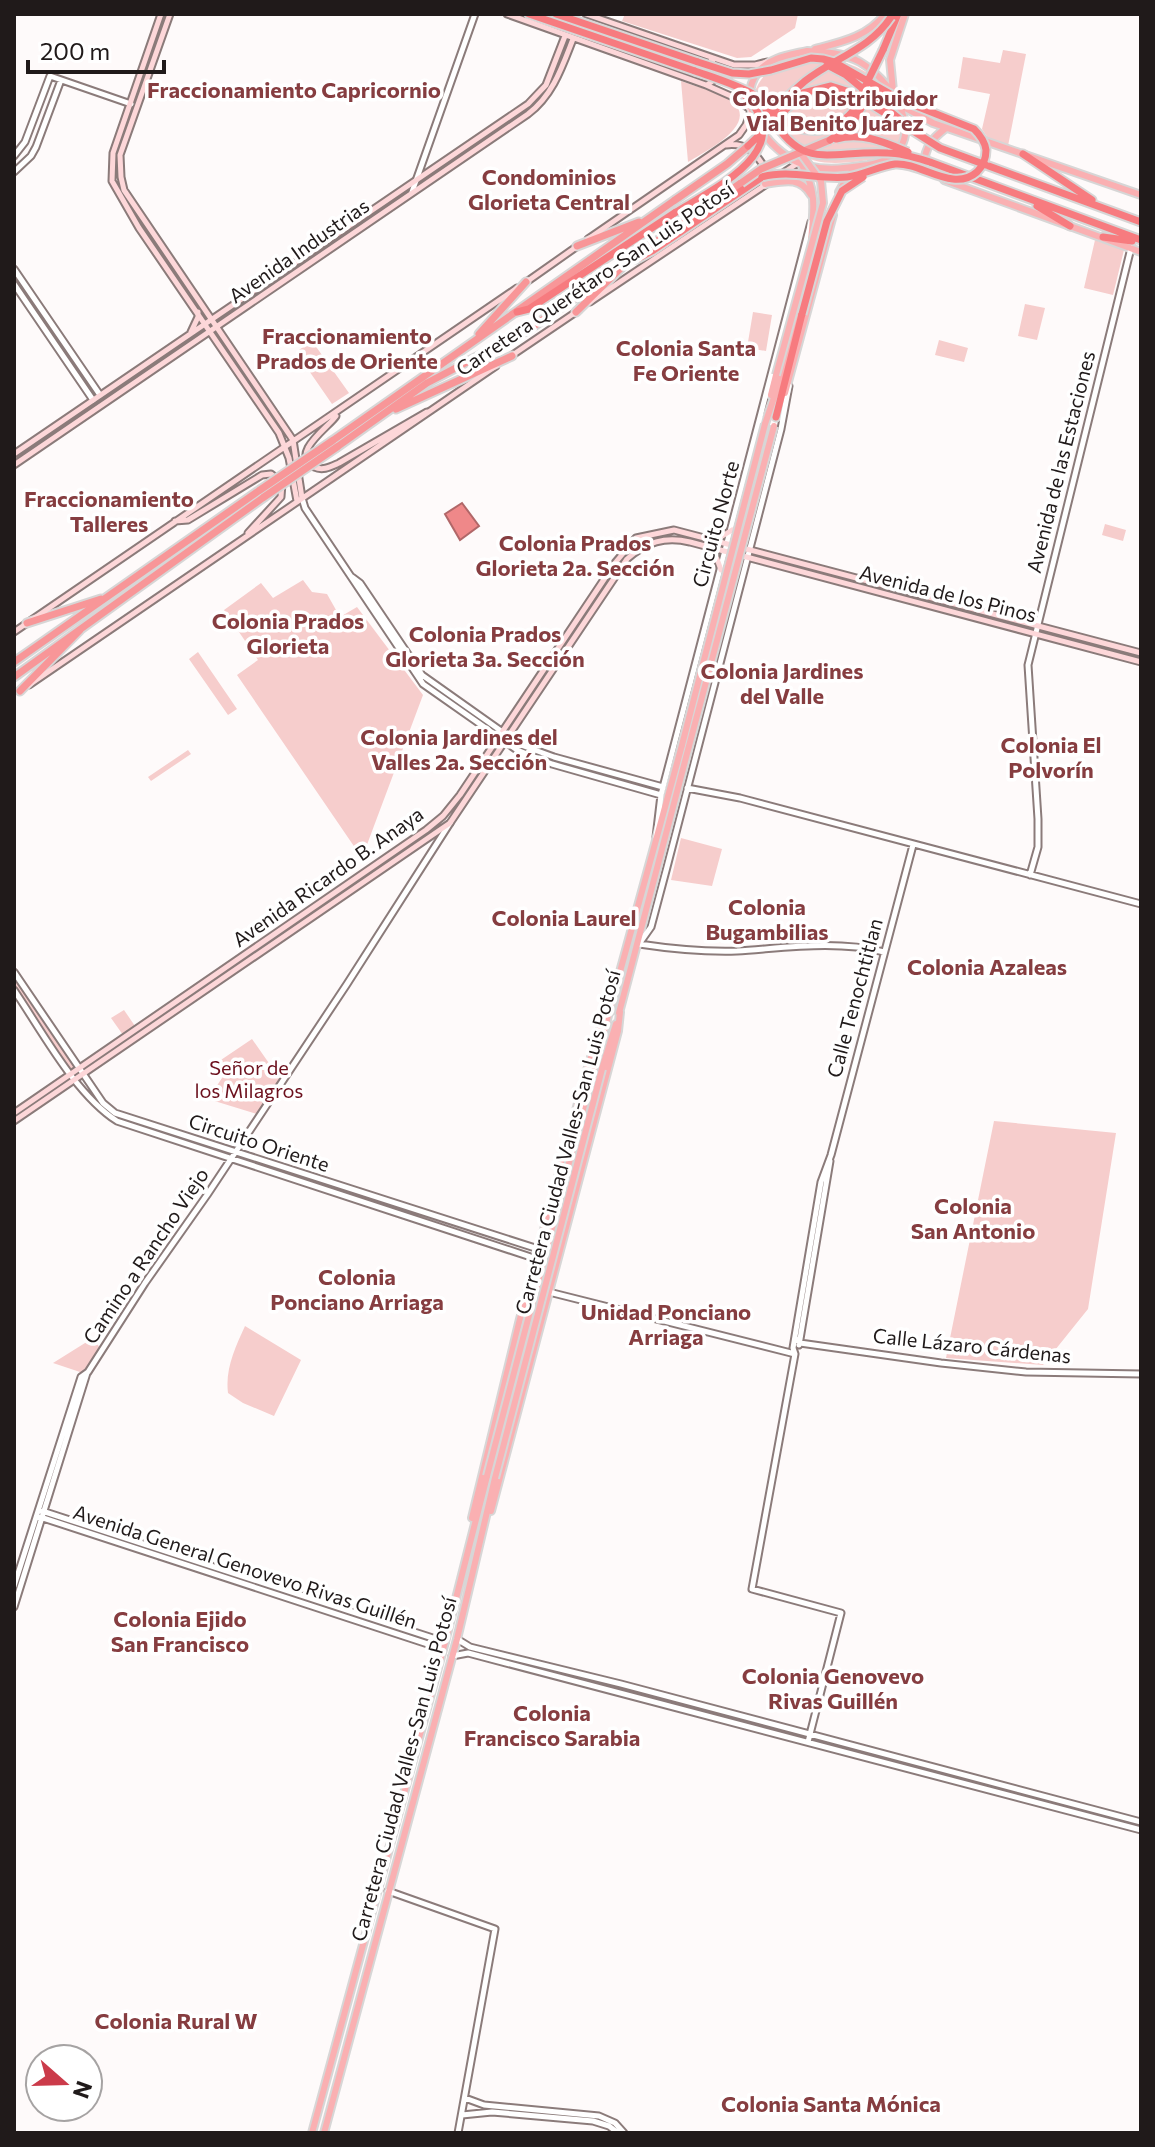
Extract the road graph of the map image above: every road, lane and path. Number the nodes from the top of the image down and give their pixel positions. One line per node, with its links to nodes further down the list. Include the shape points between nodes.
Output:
1 (161, 14): 24 (main road)
2 (170, 14): 65 (main road, via 122,149 121,177 124,190)
3 (475, 14): 43 (street)
4 (507, 14): 12 (main road)
5 (529, 14): 21 (highway, bridge)
6 (556, 14): 11 (highway)
7 (576, 14): 11 (highway)
8 (586, 14): 16 (main road)
9 (905, 14): 22 (main road, via 890,60)
10 (893, 16): 14 (highway); 15 (main road, via 855,38); 33 (highway, bridge, via 867,44 791,93)
11 (594, 25): 18 (highway, bridge, via 732,73)
12 (565, 36): 13 (main road); 27 (main road, Avenida Industrias, via 546,85)
13 (573, 39): 20 (main road); 31 (main road, Avenida Industrias, via 546,98)
14 (883, 50): 23 (highway, bridge, via 853,111 832,128 810,131 793,125); 30 (highway, bridge, via 858,117)
15 (807, 51): 17 (main road); 22 (main road, via 857,60)
16 (711, 58): 17 (main road, via 740,66); 20 (main road, via 716,76)
17 (771, 61): 26 (main road, via 752,82)
18 (799, 62): 29 (highway, bridge, via 841,71); 39 (highway, bridge, via 834,62 901,100 974,129 985,143 981,168 966,178 901,165)
19 (61, 80): 24 (street); 36 (street, via 50,76 25,142); 41 (street, via 36,147)
20 (706, 85): 26 (main road)
21 (735, 87): 23 (highway, bridge); 68 (highway, bridge, via 751,100 762,128 750,163)
22 (893, 95): 25 (main road)
23 (760, 98): 32 (highway, bridge)
24 (131, 104): 67 (main road, via 113,153 112,181)
25 (902, 106): 28 (main road); 39 (main road, via 902,141)
26 (751, 110): 34 (main road, via 743,131); 38 (main road, via 769,138)
27 (497, 126): 31 (main road); 43 (main road, Avenida Industrias)
28 (946, 128): 35 (main road); 42 (main road, via 926,150 924,167)
29 (910, 129): 33 (highway, bridge, via 853,93 824,86 797,98); 51 (highway, bridge, via 940,148)
30 (830, 140): 37 (highway, bridge, via 873,138); 61 (highway, bridge, via 761,169)
31 (486, 143): 46 (main road, Avenida Industrias)
32 (791, 143): 37 (highway, bridge, via 822,156 887,152); 78 (main road, bridge, via 818,175 823,196)
33 (748, 146): 53 (highway, bridge)
34 (721, 147): 44 (main road, via 738,144 758,158 766,173); 58 (main road)
35 (1023, 154): 47 (main road); 51 (highway)
36 (14, 156)
37 (930, 162): 48 (highway, bridge)
38 (800, 163): 40 (main road, via 825,169); 44 (main road, Carretera Querétaro-San Luis Potosí); 50 (main road, via 811,181)
39 (878, 166): 40 (main road); 42 (main road); 44 (highway, bridge, via 850,177 775,173); 83 (highway, bridge, via 842,191 827,221)
40 (857, 167): 77 (main road, Carretera Ciudad Valles-San Luis Potosí, via 838,194)
41 (14, 172)
42 (935, 178): 55 (main road)
43 (416, 180): 45 (main road, Avenida Industrias); 46 (street)
44 (762, 183): 50 (main road, via 795,181); 61 (highway, via 652,251); 69 (main road, Carretera Querétaro-San Luis Potosí)
45 (399, 191): 49 (main road); 66 (main road, Avenida Industrias)
46 (412, 192): 49 (main road, Avenida Industrias)
47 (1141, 195)
48 (1021, 197): 55 (highway); 57 (highway)
49 (403, 198): 72 (main road, Avenida Industrias)
50 (814, 201): 52 (main road)
51 (1104, 208): 54 (highway)
52 (813, 216): 83 (main road, via 807,275); 85 (street, Circuito Norte)
53 (652, 217): 58 (highway); 68 (highway)
54 (1141, 222)
55 (1070, 226): 56 (main road)
56 (1103, 237): 57 (highway); 59 (main road)
57 (1141, 242)
58 (577, 246): 63 (main road)
59 (1131, 248): 60 (main road); 109 (street, Avenida de las Estaciones)
60 (1141, 252)
61 (630, 259): 69 (highway); 84 (highway, via 528,330 427,383)
62 (14, 269): 79 (street)
63 (526, 282): 75 (highway); 81 (main road)
64 (14, 284): 80 (street)
65 (205, 308): 66 (main road); 70 (main road)
66 (226, 310): 70 (main road, Avenida Industrias)
67 (198, 311): 71 (main road); 74 (main road)
68 (517, 312): 75 (highway)
69 (576, 312): 76 (main road, Carretera Querétaro-San Luis Potosí)
70 (213, 319): 71 (main road, Avenida Industrias); 72 (main road)
71 (206, 324): 73 (main road); 74 (main road, Avenida Industrias)
72 (218, 326): 73 (main road, Avenida Industrias); 86 (main road)
73 (211, 330): 88 (main road); 90 (main road, Avenida Industrias)
74 (189, 335): 79 (main road, Avenida Industrias)
75 (468, 346): 87 (highway)
76 (512, 356): 82 (main road, Carretera Querétaro-San Luis Potosí); 84 (highway)
77 (788, 384): 83 (main road, Carretera Ciudad Valles-San Luis Potosí); 96 (street, Circuito Norte)
78 (773, 386): 83 (main road); 85 (street)
79 (100, 395): 80 (main road, Avenida Industrias)
80 (93, 400): 89 (main road, Avenida Industrias)
81 (339, 411): 82 (main road, via 306,453 317,469 339,463); 86 (main road)
82 (431, 411): 92 (main road, Carretera Querétaro-San Luis Potosí)
83 (772, 416): 85 (main road); 119 (main road, Carretera Ciudad Valles-San Luis Potosí, bridge, via 774,426)
84 (379, 417): 87 (highway)
85 (762, 423): 94 (street, Circuito Norte); 119 (main road, bridge)
86 (293, 440): 88 (main road); 92 (main road)
87 (334, 444): 91 (highway, bridge)
88 (286, 445): 92 (main road); 93 (main road)
89 (14, 454)
90 (14, 465)
91 (262, 494): 107 (highway); 110 (highway)
92 (300, 500): 97 (main road, Carretera Querétaro-San Luis Potosí); 118 (street, via 422,675)
93 (175, 521): 97 (main road, via 188,520 271,474 282,483 281,497); 108 (main road)
94 (732, 530): 96 (street); 99 (main road); 100 (street, Circuito Norte)
95 (664, 532): 98 (main road); 99 (main road, Avenida Ricardo B. Anaya); 118 (main road, Avenida Ricardo B. Anaya, via 636,538 625,549)
96 (753, 536): 102 (street, Circuito Norte)
97 (242, 540): 117 (main road, Carretera Querétaro-San Luis Potosí)
98 (664, 540): 101 (main road); 118 (main road, Avenida Ricardo B. Anaya, via 643,546 627,559)
99 (713, 540): 100 (main road, Avenida Ricardo B. Anaya)
100 (728, 544): 102 (main road, Avenida Ricardo B. Anaya); 103 (street, Circuito Norte)
101 (710, 548): 103 (main road); 105 (main road)
102 (749, 549): 104 (street, Circuito Norte); 109 (main road, Avenida de los Pinos)
103 (726, 552): 104 (main road); 105 (street, Circuito Norte)
104 (747, 558): 106 (street, Circuito Norte); 112 (main road, Avenida de los Pinos)
105 (721, 570): 106 (street); 120 (street, Circuito Norte)
106 (743, 575): 121 (street, Circuito Norte)
107 (111, 595): 108 (highway); 114 (highway)
108 (27, 623): 111 (main road)
109 (1037, 624): 112 (street, Avenida de las Estaciones); 113 (main road, Avenida de los Pinos)
110 (84, 625): 116 (highway); 117 (highway)
111 (14, 632)
112 (1035, 633): 115 (main road, Avenida de los Pinos); 126 (street, Avenida de las Estaciones, via 1028,665 1038,847)
113 (1141, 653)
114 (14, 662)
115 (1141, 662)
116 (14, 677)
117 (17, 693)
118 (504, 736): 120 (street, via 554,757); 122 (street, via 517,750 552,764); 123 (main road, Avenida Ricardo B. Anaya); 135 (main road, Avenida Ricardo B. Anaya, via 443,816 426,830)
119 (686, 746): 124 (main road); 128 (main road, Carretera Ciudad Valles-San Luis Potosí)
120 (663, 787): 122 (street, Circuito Norte)
121 (687, 788): 125 (street); 128 (street, Circuito Norte, via 651,927)
122 (661, 795): 124 (street, Circuito Norte)
123 (450, 823): 135 (main road, Avenida Ricardo B. Anaya); 140 (street, Camino a Rancho Viejo)
124 (656, 842): 132 (main road)
125 (913, 845): 126 (street); 129 (street, Calle Tenochtitlan)
126 (1030, 875): 127 (street)
127 (1141, 904)
128 (639, 944): 129 (street, via 678,951 854,945); 133 (main road, Carretera Ciudad Valles-San Luis Potosí)
129 (884, 952): 152 (street, Calle Tenochtitlan, via 830,1159)
130 (14, 972): 135 (street, Circuito Oriente)
131 (14, 990): 136 (street, Circuito Oriente)
132 (610, 1012): 134 (main road); 142 (main road, via 585,1077)
133 (620, 1012): 134 (main road, Carretera Ciudad Valles-San Luis Potosí); 143 (main road)
134 (598, 1068): 155 (main road, bridge)
135 (82, 1071): 136 (main road, Avenida Ricardo B. Anaya); 139 (street, Circuito Oriente, via 103,1103)
136 (74, 1076): 137 (main road, Avenida Ricardo B. Anaya); 138 (main road, Avenida Ricardo B. Anaya); 139 (street, Circuito Oriente, via 102,1111 117,1121)
137 (14, 1113)
138 (14, 1121)
139 (131, 1122): 140 (street, Circuito Oriente); 141 (street, Circuito Oriente)
140 (235, 1152): 141 (street, Camino a Rancho Viejo); 144 (street, Circuito Oriente)
141 (231, 1158): 146 (street, Circuito Oriente); 156 (street, Camino a Rancho Viejo, via 85,1376)
142 (543, 1232): 143 (main road, via 552,1239); 144 (main road)
143 (563, 1238): 145 (main road)
144 (538, 1249): 145 (street, Circuito Oriente); 146 (main road)
145 (558, 1255): 147 (main road)
146 (536, 1258): 147 (street, Circuito Oriente); 148 (main road)
147 (556, 1264): 149 (main road)
148 (529, 1287): 149 (street); 150 (main road)
149 (549, 1292): 151 (main road); 153 (street)
150 (520, 1319): 151 (main road, via 531,1314); 157 (main road)
151 (541, 1323): 158 (main road)
152 (797, 1340): 153 (street, Calle Tenochtitlan); 154 (street, Calle Lázaro Cárdenas, via 1026,1372)
153 (795, 1353): 164 (street, Calle Tenochtitlan, via 752,1589 841,1613)
154 (1141, 1374)
155 (491, 1477): 157 (main road); 158 (main road, Carretera Ciudad Valles-San Luis Potosí)
156 (41, 1514): 159 (street); 160 (street); 162 (street, Avenida General Genovevo Rivas Guillén)
157 (472, 1530): 162 (main road)
158 (481, 1539): 161 (main road, Carretera Ciudad Valles-San Luis Potosí)
159 (14, 1586)
160 (14, 1607)
161 (457, 1639): 163 (main road, Carretera Ciudad Valles-San Luis Potosí); 164 (street, via 470,1647)
162 (444, 1645): 175 (main road)
163 (452, 1656): 165 (street, via 468,1653); 168 (main road, Carretera Ciudad Valles-San Luis Potosí)
164 (810, 1735): 165 (street); 166 (street)
165 (808, 1742): 167 (street)
166 (1141, 1822)
167 (1141, 1830)
168 (388, 1891): 169 (street, via 495,1929); 176 (main road, Carretera Ciudad Valles-San Luis Potosí)
169 (467, 2087): 170 (street); 171 (street)
170 (465, 2098): 171 (street); 173 (street)
171 (476, 2102): 172 (street); 178 (street, via 599,2116)
172 (475, 2114): 173 (street); 174 (street); 177 (street, via 593,2121)
173 (462, 2115): 174 (street)
174 (459, 2131)
175 (312, 2133)
176 (324, 2133)
177 (618, 2133)
178 (624, 2133)

